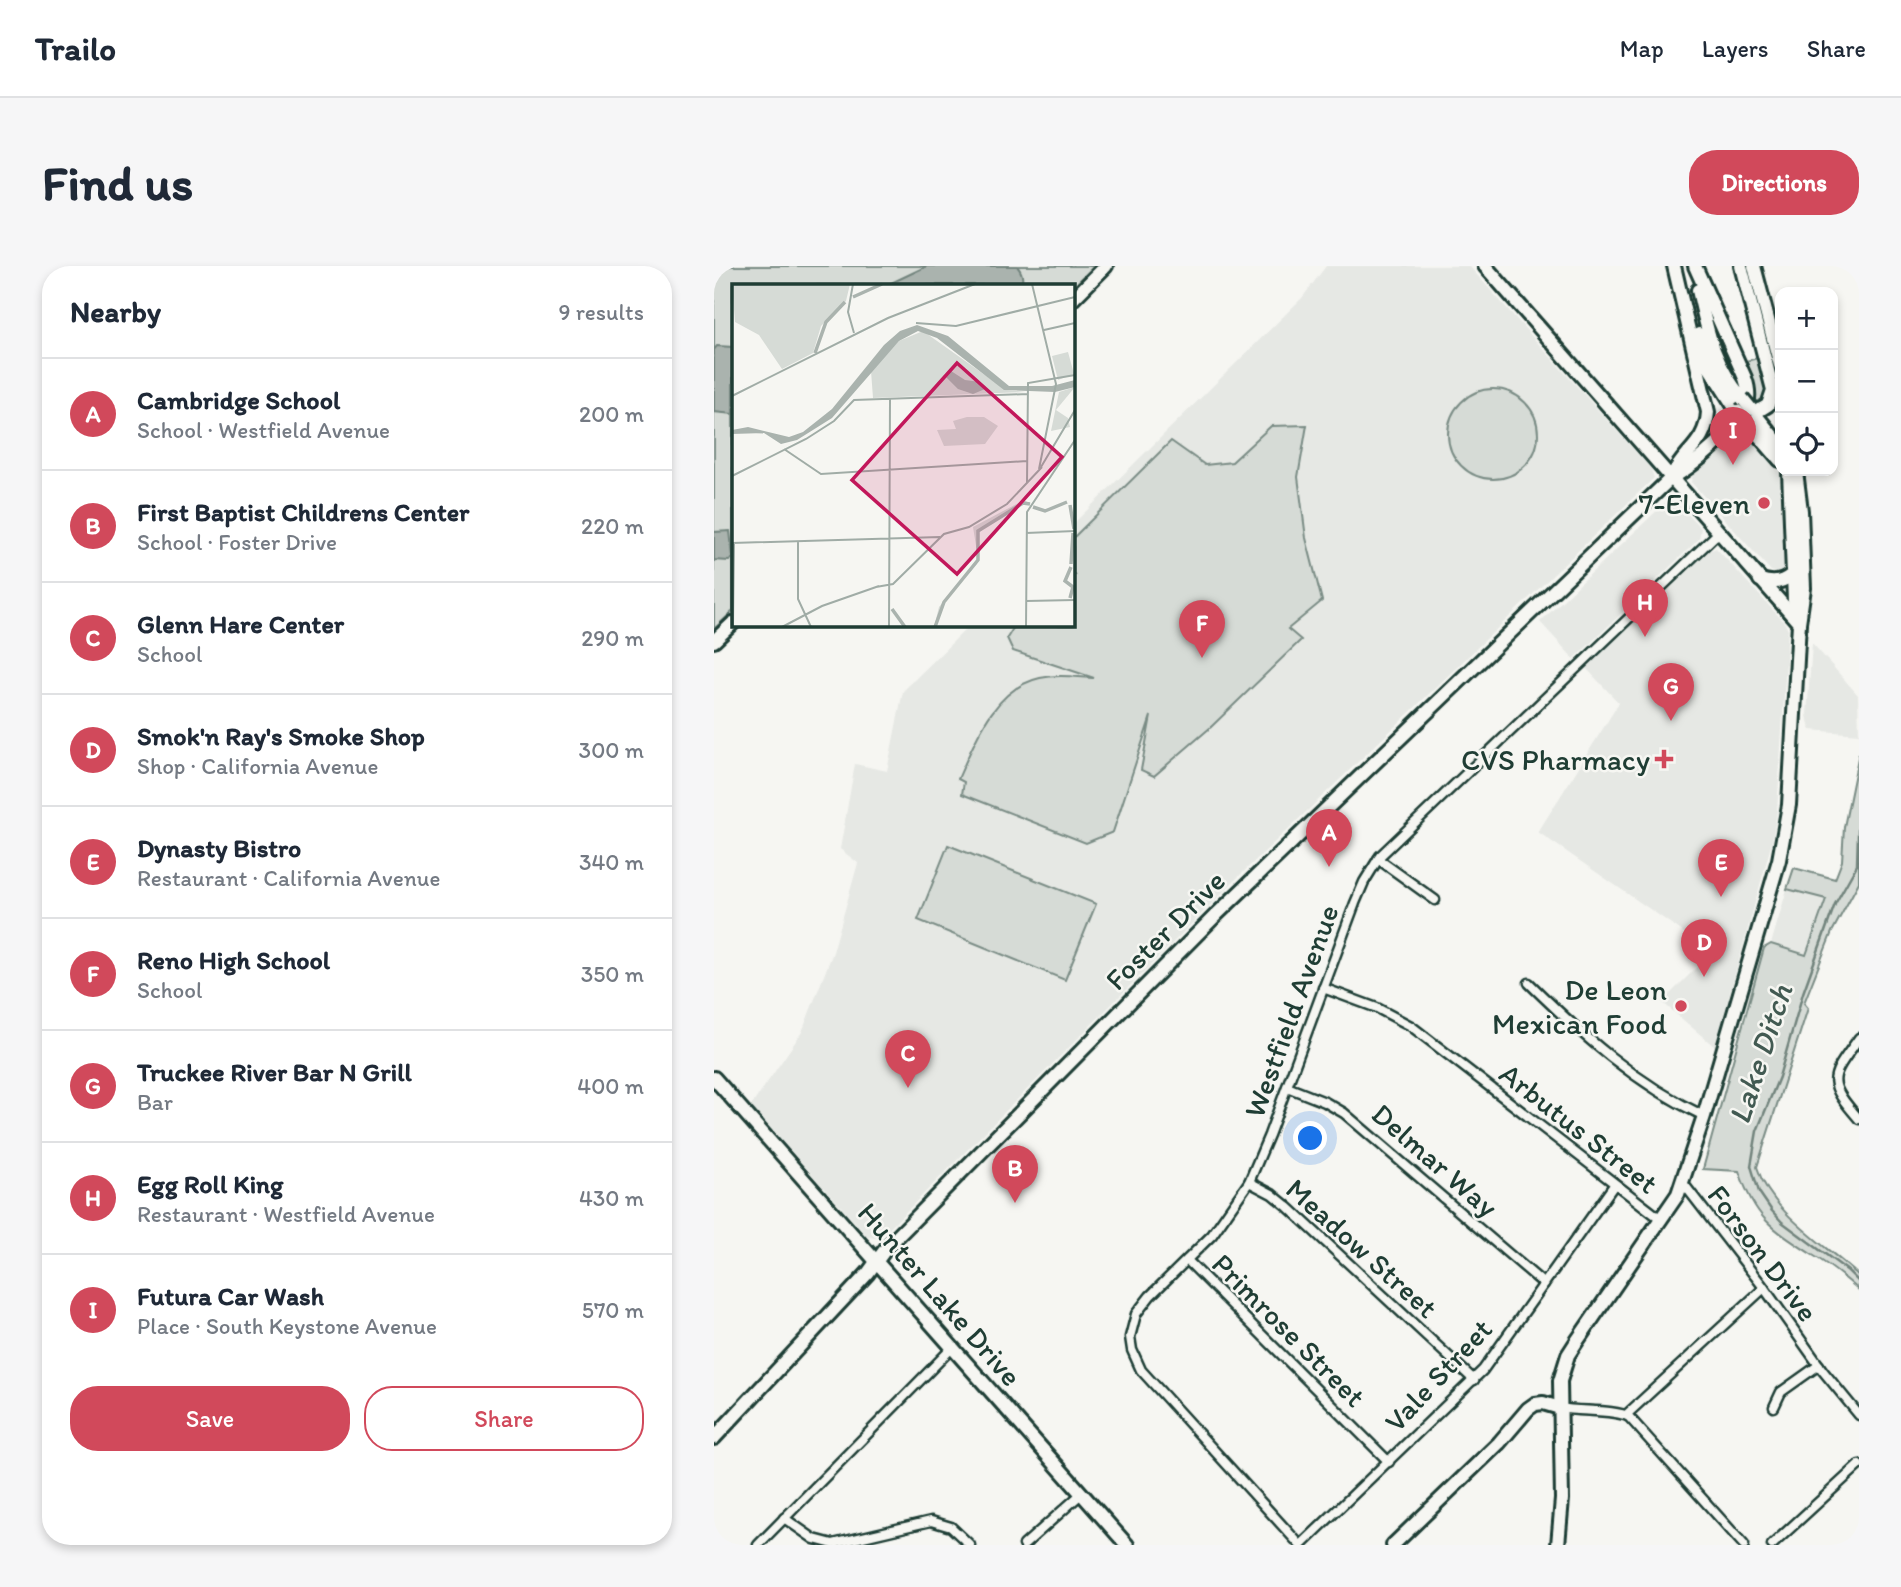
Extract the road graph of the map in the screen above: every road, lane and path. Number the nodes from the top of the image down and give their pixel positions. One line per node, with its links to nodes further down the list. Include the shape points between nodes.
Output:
1 (1106, 266): 8 (street)
2 (1485, 266): 15 (street)
3 (1674, 266): 15 (street, via 1707,412 1702,438)
4 (1682, 266): 10 (street, via 1705,357 1720,385)
5 (1694, 266): 10 (street, via 1713,351); 15 (street, via 1745,378 1748,395 1739,420 1689,469)
6 (1741, 266): 10 (street, via 1773,390 1768,405 1760,410)
7 (1754, 266): 9 (street)
8 (1074, 298)
9 (1776, 350)
10 (1744, 409): 11 (street); 12 (street)
11 (1775, 440)
12 (1775, 453)
13 (1789, 476): 17 (street)
14 (1797, 476): 19 (street, via 1804,588)
15 (1671, 478): 16 (street); 35 (street, Foster Drive, via 1198,933)
16 (1718, 532): 18 (street); 22 (street, Westfield Avenue)
17 (1794, 572): 18 (street, via 1776,583); 19 (street)
18 (1760, 580): 19 (street)
19 (1799, 623): 30 (street, via 1783,845)
20 (732, 624): 21 (street)
21 (714, 641)
22 (1378, 859): 23 (street); 25 (street, Westfield Avenue, via 1359,892)
23 (1435, 900)
24 (1529, 983): 30 (street, via 1608,1056)
25 (1323, 988): 28 (street, Westfield Avenue); 33 (street, Arbutus Street, via 1411,1026)
26 (1859, 1038): 29 (street, via 1834,1082 1839,1095)
27 (714, 1079): 35 (street, Hunter Lake Drive)
28 (1287, 1087): 31 (street, Westfield Avenue); 37 (street, Delmar Way, via 1345,1113)
29 (1857, 1113)
30 (1704, 1116): 32 (street)
31 (1249, 1182): 36 (street, Westfield Avenue, via 1225,1219); 41 (street, Meadow Street, via 1281,1200)
32 (1683, 1184): 34 (street); 38 (street, Forson Drive)
33 (1614, 1185): 34 (street, Arbutus Street); 37 (street, Vale Street)
34 (1662, 1220): 43 (street, via 1568,1355 1562,1371)
35 (876, 1260): 39 (street, Hunter Lake Drive); 46 (street, Foster Drive)
36 (1187, 1260): 47 (street, Primrose Street); 55 (street, Westfield Avenue, via 1136,1314 1130,1337 1135,1360)
37 (1544, 1284): 41 (street, Vale Street)
38 (1764, 1288): 40 (street, Forson Drive); 44 (street)
39 (951, 1348): 49 (street, Hunter Lake Drive); 50 (street)
40 (1819, 1365): 42 (street, via 1781,1392); 45 (street, Forson Drive)
41 (1474, 1380): 47 (street, Vale Street)
42 (1774, 1407)
43 (1560, 1408): 44 (street); 56 (street, via 1543,1403 1528,1409); 57 (street)
44 (1626, 1415): 58 (street)
45 (1859, 1415)
46 (714, 1437)
47 (1389, 1462): 55 (street, Vale Street)
48 (1859, 1465): 59 (street)
49 (1081, 1494): 53 (street); 54 (street, Hunter Lake Drive)
50 (784, 1518): 51 (street); 52 (street, via 814,1539 833,1544 931,1521 951,1527)
51 (758, 1545)
52 (970, 1545)
53 (1024, 1545)
54 (1127, 1545)
55 (1301, 1545)
56 (1393, 1545)
57 (1558, 1545)
58 (1744, 1545)
59 (1772, 1545)

